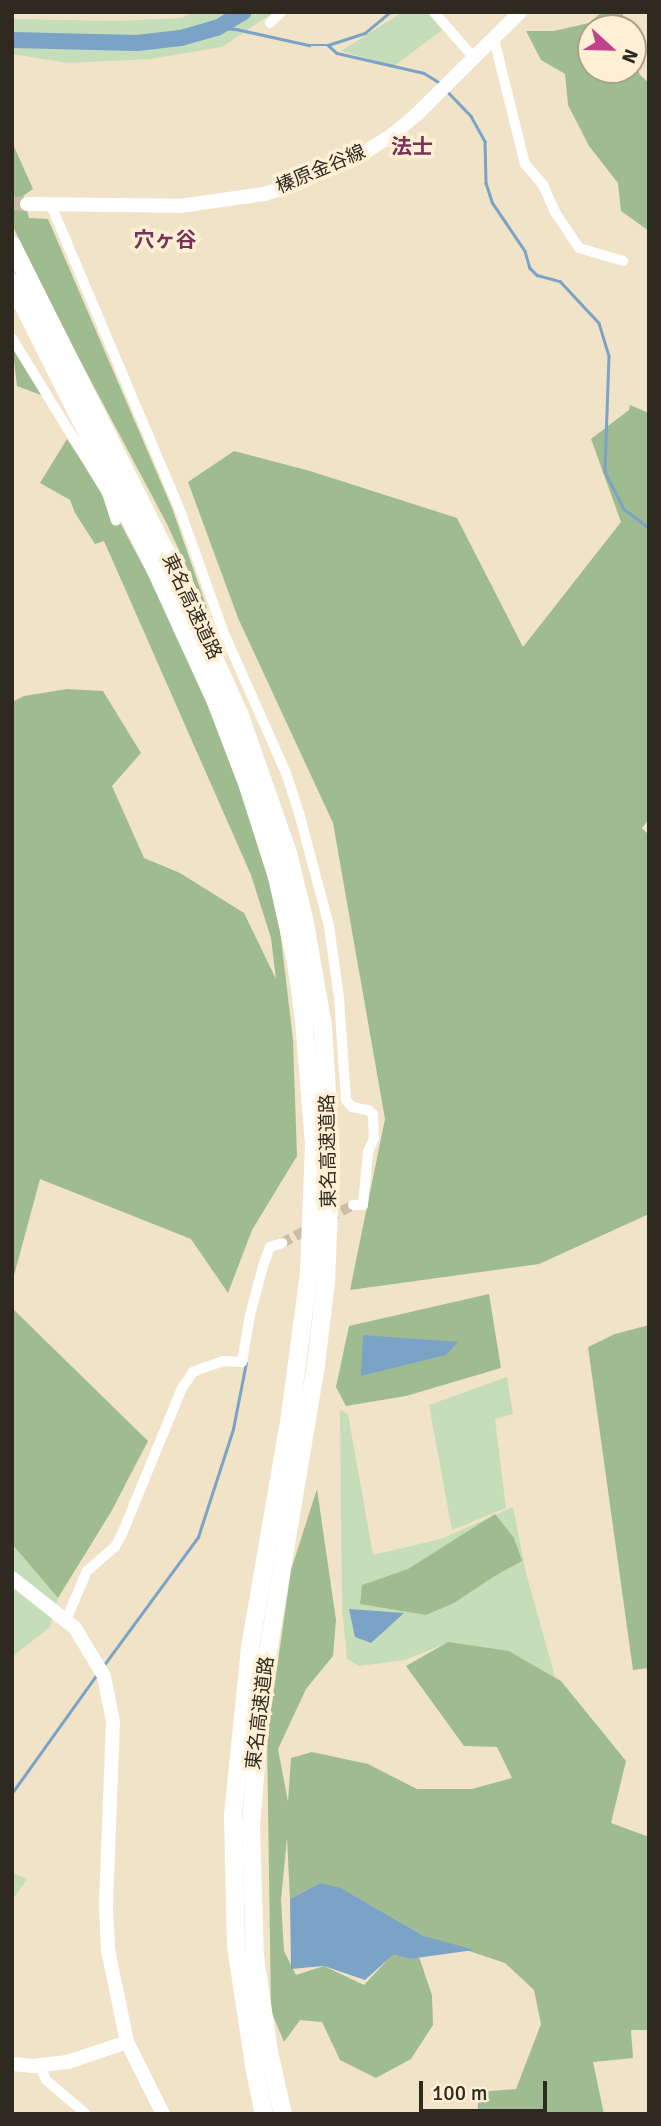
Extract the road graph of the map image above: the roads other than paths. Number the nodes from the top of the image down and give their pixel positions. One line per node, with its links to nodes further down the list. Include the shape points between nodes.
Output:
1 (281, 12): 4 (street)
2 (434, 12): 6 (street)
3 (520, 12): 5 (street, 榛原金谷線)
4 (270, 23)
5 (494, 39): 6 (street, 榛原金谷線); 10 (street, via 525,164 543,185 579,248)
6 (474, 58): 8 (street, 榛原金谷線, via 392,135 364,153 293,184 264,194 180,206)
7 (27, 204): 8 (street, 榛原金谷線)
8 (51, 205): 14 (street, via 181,513 223,631 299,813 329,926 346,1100 373,1114 374,1138 368,1152 363,1205)
9 (12, 245): 24 (highway, 東名高速道路, via 165,551 239,713 288,853 323,1026 331,1159 326,1281 264,1676 251,1815 255,1956)
10 (624, 261)
11 (12, 283): 23 (highway, 東名高速道路, via 151,560 216,702 276,877 304,1020 314,1143 309,1273 294,1393 250,1648 233,1815 236,1946)
12 (12, 338): 13 (street, via 107,494)
13 (116, 521)
14 (353, 1205)
15 (282, 1243): 17 (street, via 271,1247 263,1266 242,1362 223,1361 192,1372 122,1534 115,1547 87,1571)
16 (12, 1578): 17 (street)
17 (66, 1620): 18 (street, via 101,1671 113,1722 106,1906 108,1950)
18 (127, 2042): 20 (street, via 68,2062); 22 (street)
19 (12, 2064): 20 (street)
20 (40, 2065): 21 (street, via 46,2080)
21 (86, 2114)
22 (163, 2114)
23 (264, 2114)
24 (283, 2114)

